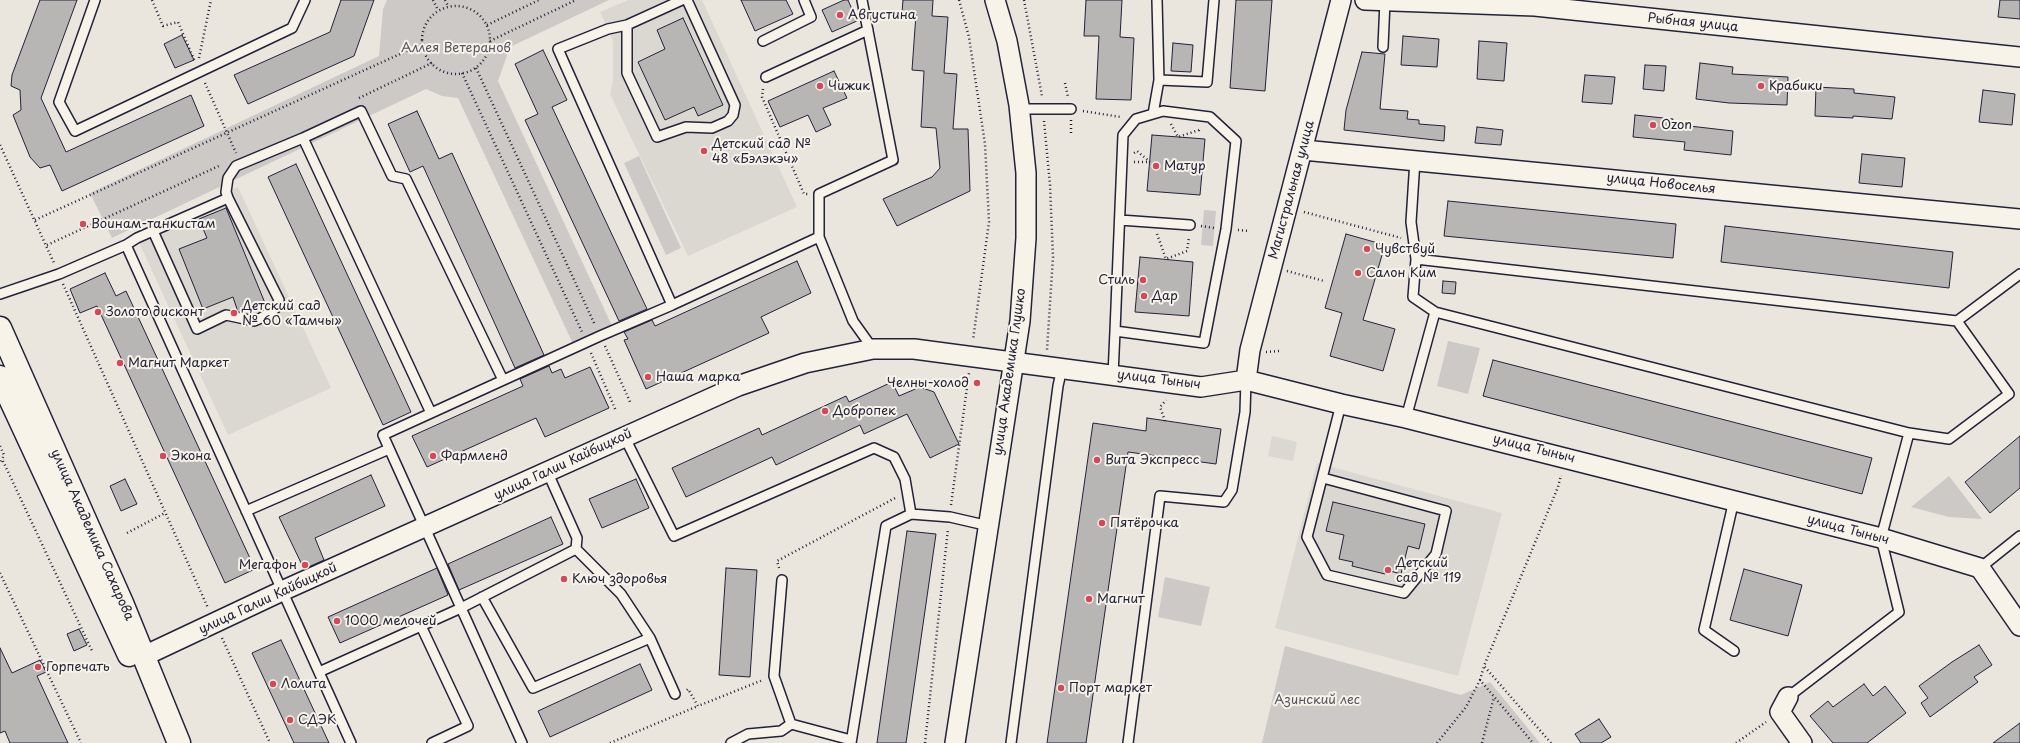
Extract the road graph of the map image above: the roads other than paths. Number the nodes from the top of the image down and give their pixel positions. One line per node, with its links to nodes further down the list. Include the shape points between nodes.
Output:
1 (95, 0): 2 (lane, via 59,102 75,131 292,28)
2 (305, 0)
3 (682, 0): 15 (lane)
4 (687, 0): 15 (lane, via 735,105 728,122 712,128 686,127 657,137 627,73)
5 (804, 0): 17 (lane, via 811,17)
6 (862, 0): 16 (lane)
7 (995, 0): 22 (street, улица Академика Глушко, via 1007,41)
8 (1157, 0): 21 (lane)
9 (1214, 0): 21 (lane, via 1207,82)
10 (1341, 0): 26 (street, Магистральная улица)
11 (1365, 0): 12 (street, Рыбная улица)
12 (1385, 1): 13 (street, Рыбная улица); 18 (lane)
13 (1407, 1): 14 (street, Рыбная улица)
14 (1543, 3): 19 (street, Рыбная улица)
15 (628, 25): 38 (lane, via 608,29 558,49)
16 (868, 30): 20 (lane); 33 (lane, via 893,160 819,194)
17 (764, 41)
18 (1383, 47)
19 (2020, 57)
20 (766, 77)
21 (1159, 80): 24 (lane)
22 (1019, 109): 23 (lane); 44 (street, улица Академика Глушко, via 1026,173 1026,238 1020,321)
23 (1070, 109)
24 (1153, 114): 30 (lane, via 1136,119 1123,135); 42 (lane, via 1163,111 1210,117 1236,140 1226,229 1204,343)
25 (303, 138): 28 (lane, via 236,166 228,178); 48 (lane, via 361,111 392,176 406,179); 51 (lane)
26 (1303, 150): 27 (street, улица Новоселья); 49 (street, Магистральная улица, via 1250,350)
27 (1415, 160): 29 (street, улица Новоселья); 35 (lane, via 1412,222)
28 (228, 198): 32 (lane); 32 (lane, via 279,300 276,308 261,318 254,321 226,315 197,328)
29 (2020, 219)
30 (1120, 220): 31 (lane); 42 (lane)
31 (1190, 225)
32 (153, 231): 34 (lane)
33 (819, 237): 38 (lane); 43 (lane, via 853,320)
34 (126, 245): 37 (lane, via 58,274); 59 (lane)
35 (1416, 260): 39 (lane, via 1412,297); 40 (lane)
36 (2020, 274): 40 (lane)
37 (0, 294)
38 (672, 305): 48 (lane)
39 (1435, 312): 52 (lane); 53 (lane)
40 (1957, 321): 53 (lane, via 2009,394 1949,439)
41 (0, 328): 75 (main road, улица Академика Сахарова, via 90,527)
42 (1115, 331): 46 (lane)
43 (874, 349): 44 (street, улица Галии Кайбицкой, via 914,349); 54 (street, улица Галии Кайбицкой, via 805,363 738,386)
44 (1014, 362): 45 (street, улица Тыныч); 61 (street, улица Академика Глушко)
45 (1062, 368): 46 (street, улица Тыныч); 88 (lane)
46 (1113, 375): 49 (street, улица Тыныч, via 1201,387)
47 (0, 377): 75 (main road)
48 (503, 380): 51 (lane)
49 (1246, 380): 50 (street, улица Тыныч); 89 (lane, via 1245,412 1232,490 1224,502 1160,496)
50 (1341, 404): 52 (street, улица Тыныч); 57 (lane)
51 (431, 413): 55 (lane, via 383,435)
52 (1406, 418): 58 (street, улица Тыныч)
53 (1909, 433): 64 (lane)
54 (624, 436): 56 (street, улица Галии Кайбицкой); 60 (lane, via 674,536 874,448 894,457 905,479)
55 (389, 449): 59 (lane); 62 (lane)
56 (547, 471): 62 (street, улица Галии Кайбицкой); 65 (lane, via 577,538)
57 (1323, 478): 57 (lane, via 1307,537 1328,575 1404,593 1436,554 1446,511)
58 (1734, 500): 64 (street, улица Тыныч); 74 (lane, via 1704,630)
59 (246, 511): 68 (lane)
60 (911, 514): 61 (lane, via 950,517); 80 (lane, via 886,526)
61 (989, 526): 87 (street, улица Академика Глушко)
62 (424, 527): 68 (street, улица Галии Кайбицкой); 70 (lane)
63 (2020, 536): 66 (lane)
64 (1882, 538): 66 (street, улица Тыныч); 78 (lane, via 1899,612)
65 (576, 549): 69 (lane); 73 (lane, via 621,594)
66 (1980, 568): 72 (street)
67 (782, 580): 79 (lane, via 774,676)
68 (282, 591): 75 (street, улица Галии Кайбицкой); 76 (lane)
69 (482, 597): 70 (lane); 73 (lane, via 533,688)
70 (461, 608): 71 (lane); 85 (lane)
71 (421, 626): 76 (lane); 84 (lane, via 468,726)
72 (2020, 626)
73 (650, 638): 77 (lane)
74 (1734, 651)
75 (138, 660): 81 (main road); 82 (main road, улица Академика Сахарова)
76 (319, 672): 83 (lane)
77 (675, 694)
78 (1784, 705): 90 (street)
79 (791, 724): 80 (lane); 86 (lane, via 781,731 748,734)
80 (851, 742)
81 (168, 743)
82 (179, 743)
83 (351, 743)
84 (432, 743)
85 (522, 743)
86 (731, 743)
87 (955, 743)
88 (1010, 743)
89 (1128, 743)
90 (1802, 743)

